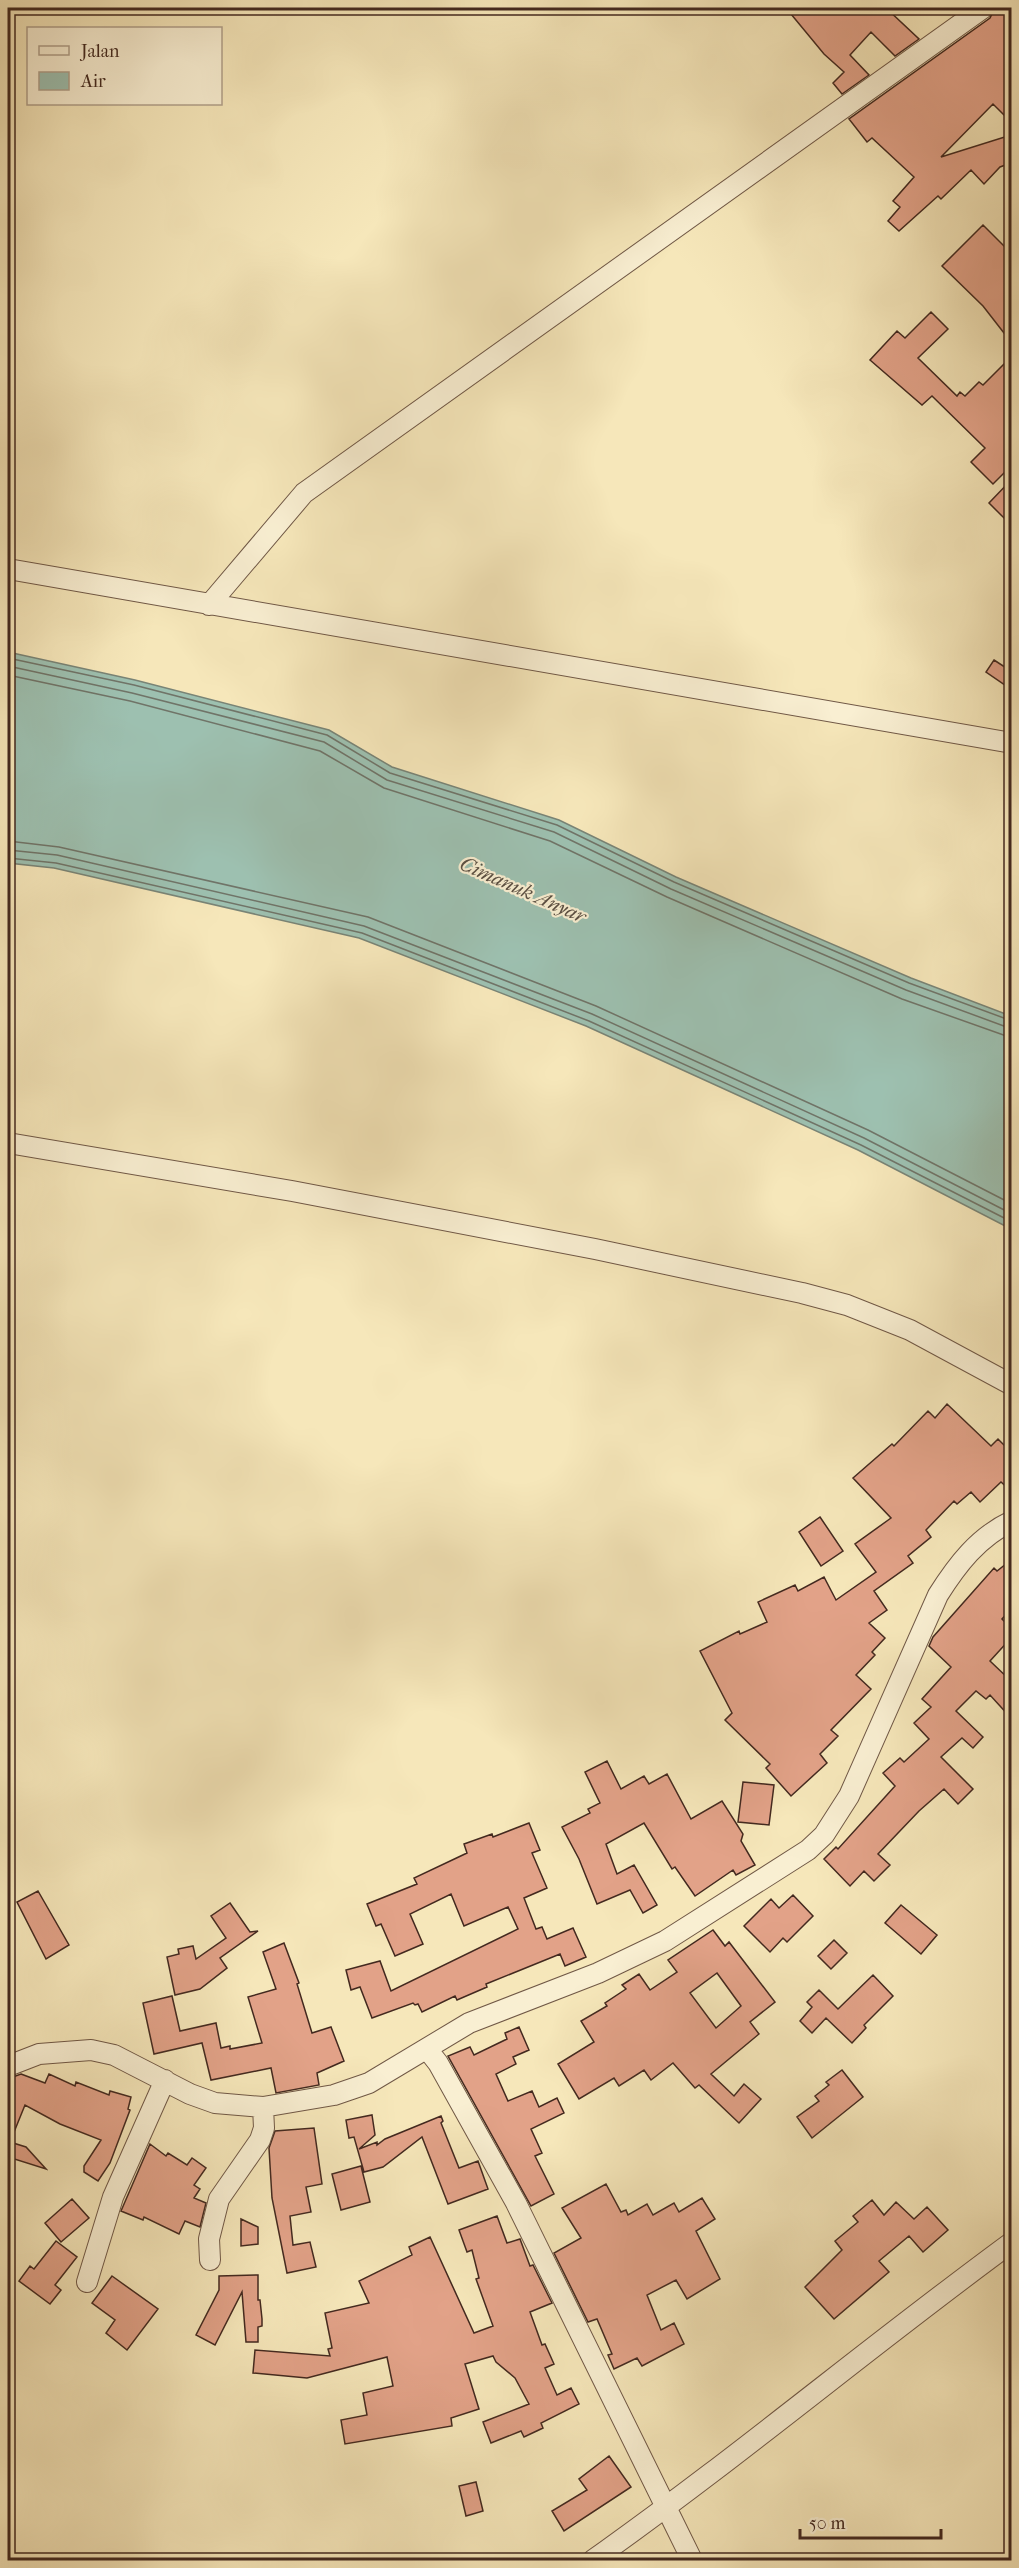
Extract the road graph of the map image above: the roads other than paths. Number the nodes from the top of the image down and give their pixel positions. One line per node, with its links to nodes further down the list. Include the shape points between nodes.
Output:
1 (983, 8): 3 (street, via 304,493)
2 (8, 569): 3 (street)
3 (209, 605): 4 (street)
4 (1011, 742)
5 (8, 1143): 6 (street, via 292,1191 802,1293 857,1308 910,1330)
6 (1011, 1385)
7 (1011, 1521): 8 (street, via 985,1537 949,1578 915,1644 849,1796 824,1835 808,1850 665,1941 598,1973 469,2023)
8 (427, 2049): 11 (street, via 369,2083 334,2095); 15 (street, via 516,2203)
9 (8, 2066): 10 (street, via 39,2054 91,2050 114,2055)
10 (165, 2080): 11 (street, via 215,2103); 14 (street, via 113,2198)
11 (263, 2107): 13 (street, via 260,2140 219,2199 209,2239)
12 (1011, 2242): 15 (street)
13 (210, 2260)
14 (87, 2282)
15 (667, 2508): 16 (street); 17 (street)
16 (593, 2560)
17 (692, 2560)

